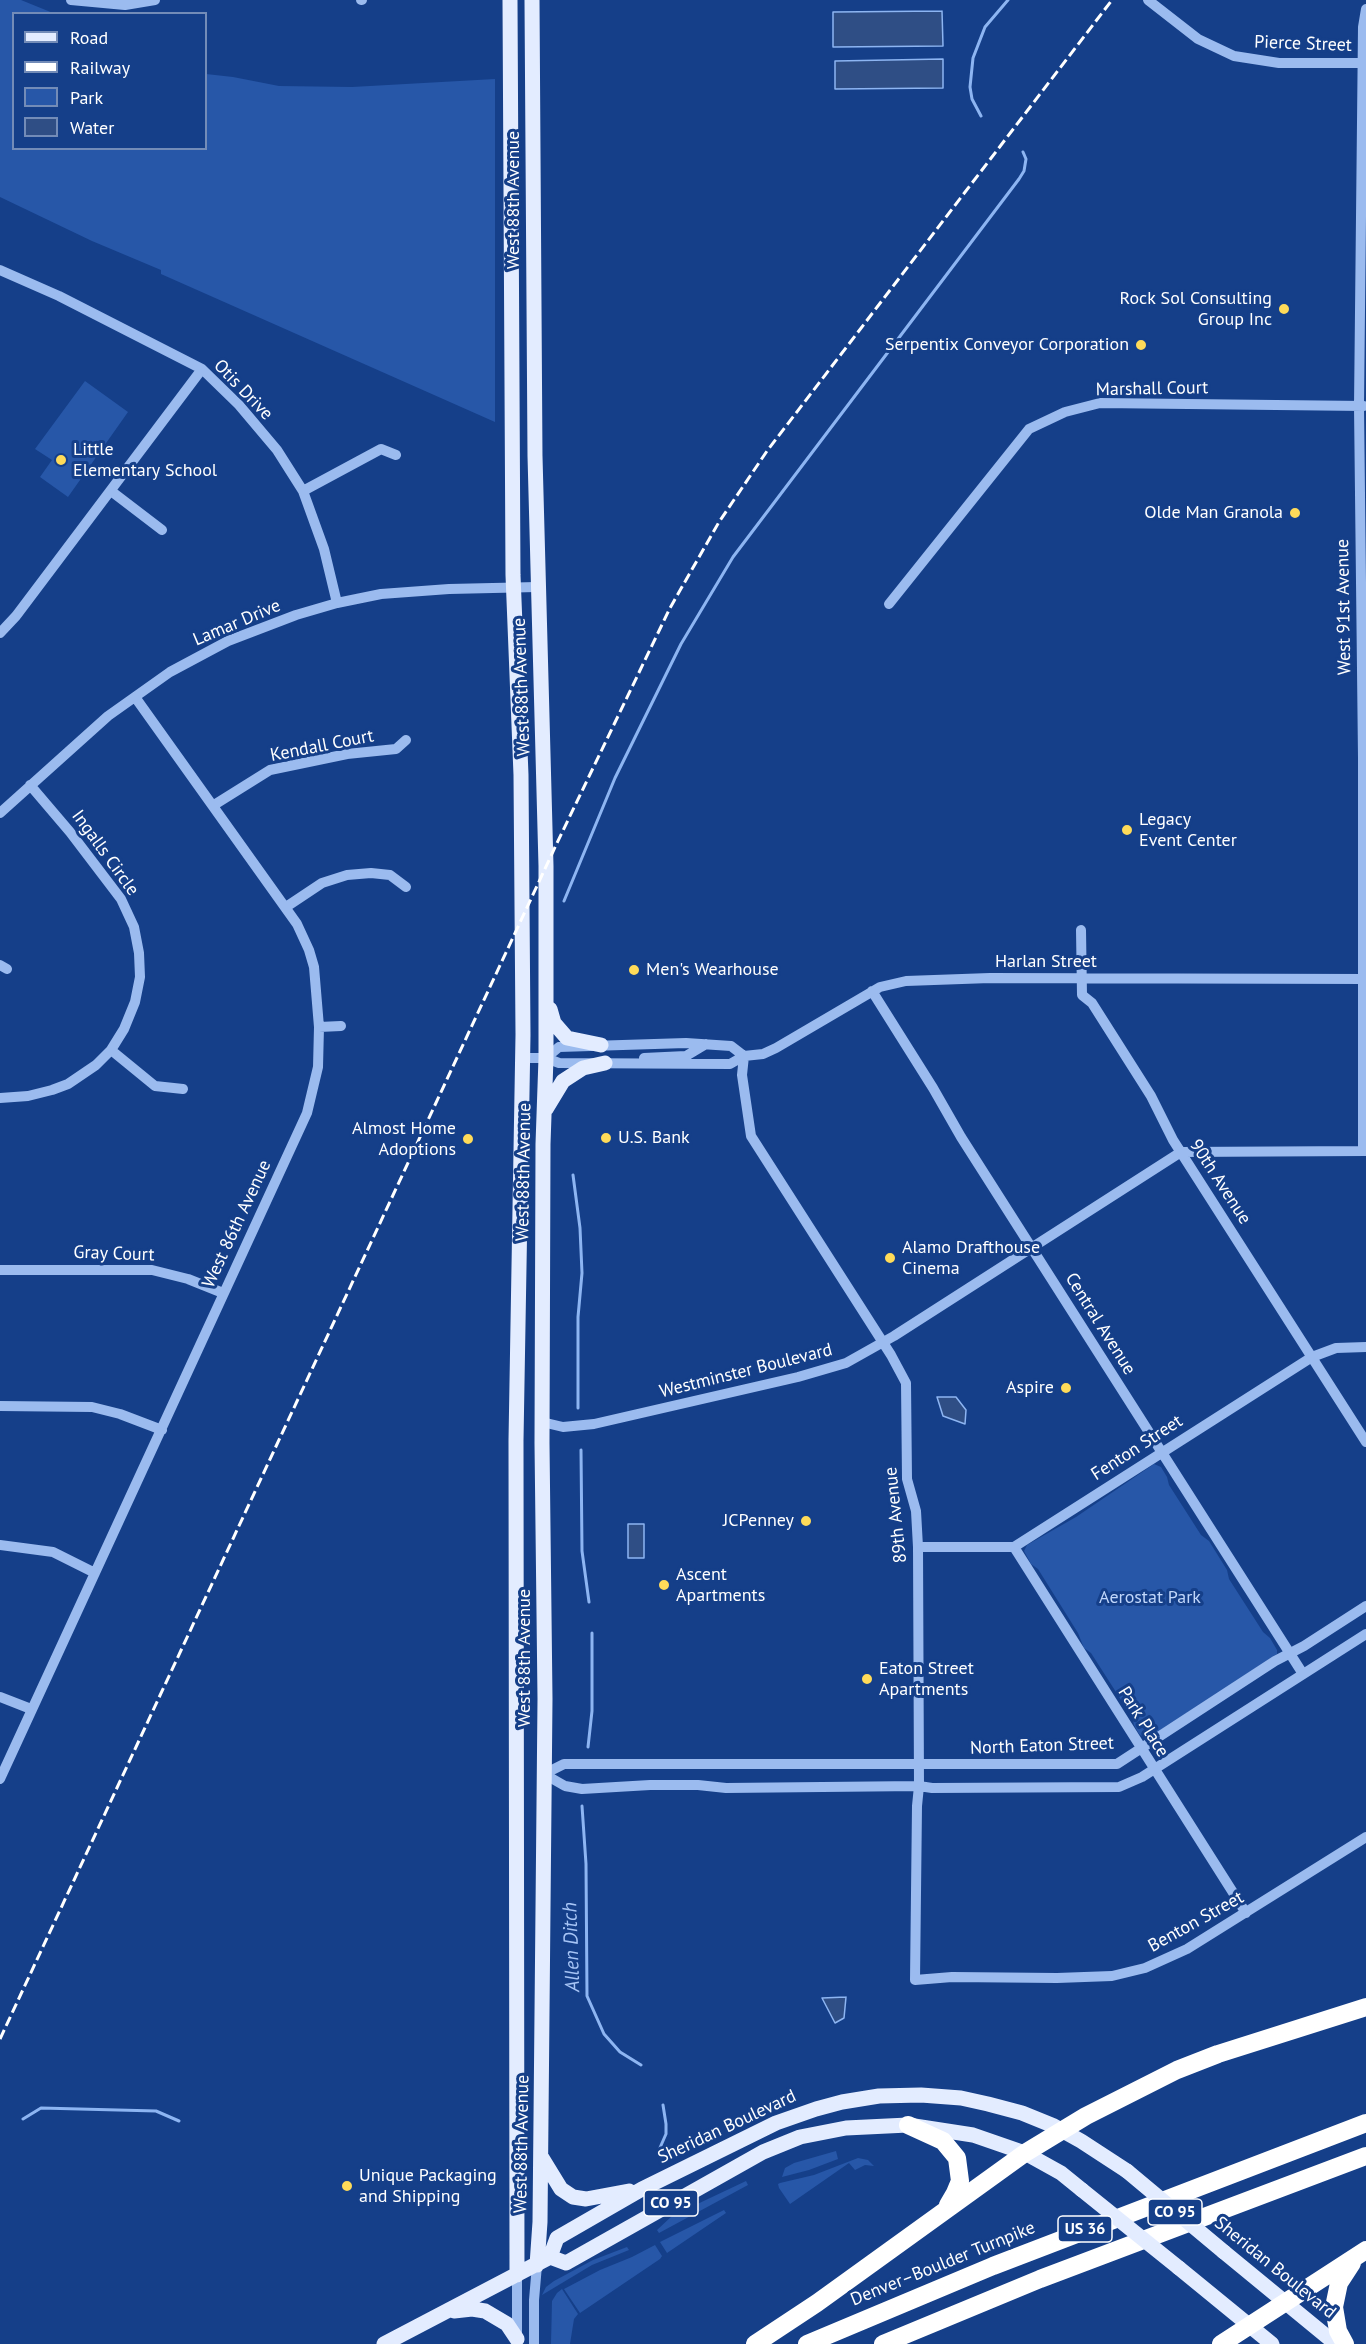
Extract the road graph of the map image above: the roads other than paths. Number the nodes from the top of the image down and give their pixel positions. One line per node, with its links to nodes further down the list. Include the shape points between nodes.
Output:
1 (71, 0): 2 (street, via 125,5)
2 (155, 0)
3 (510, 0): 15 (main road, West 88th Avenue)
4 (532, 0): 16 (main road, West 88th Avenue)
5 (1148, 0): 7 (street, Pierce Street, via 1198,39 1234,56 1279,63)
6 (1366, 9): 7 (street, West 91st Avenue)
7 (1365, 63): 10 (street, West 91st Avenue)
8 (0, 270): 9 (street, Otis Drive)
9 (201, 369): 12 (street); 13 (street, Otis Drive, via 239,405 277,450)
10 (1363, 406): 18 (street, Marshall Court, via 1100,403 1065,412 1029,429); 29 (street, West 91st Avenue)
11 (396, 455): 13 (street, via 381,449)
12 (111, 491): 14 (street); 19 (street)
13 (303, 491): 17 (street, Otis Drive, via 324,549)
14 (162, 530)
15 (514, 587): 16 (street, Lamar Drive); 17 (street, Lamar Drive, via 381,594); 38 (main road, West 88th Avenue, via 521,775)
16 (537, 587): 31 (main road, West 88th Avenue, via 546,820)
17 (337, 603): 20 (street, Lamar Drive, via 228,641 170,672)
18 (889, 604)
19 (0, 633)
20 (135, 697): 22 (street, Lamar Drive); 23 (street, West 86th Avenue)
21 (406, 740): 23 (street, Kendall Court, via 396,749 347,753 270,770)
22 (30, 785): 24 (street, Lamar Drive); 36 (street, Ingalls Circle, via 115,891 134,927 140,964 138,991 124,1029)
23 (214, 805): 26 (street, West 86th Avenue)
24 (0, 813)
25 (406, 887): 26 (street, via 390,875 347,875 322,883)
26 (286, 907): 33 (street, West 86th Avenue, via 311,958)
27 (1081, 930): 28 (street, 90th Avenue)
28 (1081, 978): 29 (street, Harlan Street); 30 (street, Harlan Street, via 906,981); 46 (street, 90th Avenue, via 1083,995 1151,1096)
29 (1365, 979): 45 (street, West 91st Avenue)
30 (872, 991): 37 (street, Harlan Street, via 776,1048); 47 (street, Central Avenue)
31 (546, 999): 35 (main road, via 554,1023 567,1038); 39 (main road, West 88th Avenue)
32 (341, 1026): 33 (street)
33 (319, 1027): 49 (street, West 86th Avenue, via 318,1067 307,1113)
34 (706, 1044): 35 (street, Harlan Street); 37 (street, Harlan Street, via 731,1046); 41 (street, via 686,1056 649,1056)
35 (601, 1045): 39 (street, Harlan Street, via 559,1047)
36 (111, 1050): 42 (street, via 155,1086); 43 (street, Ingalls Circle, via 68,1084 40,1094)
37 (744, 1056): 41 (street, Harlan Street, via 730,1064); 50 (street, 89th Avenue, via 742,1075 751,1136)
38 (523, 1058): 39 (street, Harlan Street); 92 (main road, West 88th Avenue, via 516,1440)
39 (546, 1058): 40 (street, Harlan Street, via 559,1063); 44 (main road, West 88th Avenue)
40 (605, 1063): 41 (street, Harlan Street); 44 (main road, via 583,1068 563,1081)
41 (624, 1063)
42 (183, 1089)
43 (0, 1098)
44 (544, 1112): 54 (main road, West 88th Avenue)
45 (1365, 1151): 46 (street)
46 (1181, 1152): 47 (street, Westminster Boulevard); 52 (street, 90th Avenue)
47 (1031, 1247): 50 (street, Westminster Boulevard); 57 (street, Central Avenue)
48 (0, 1270): 49 (street, Gray Court, via 152,1270)
49 (223, 1293): 55 (street, West 86th Avenue)
50 (883, 1343): 54 (street, Westminster Boulevard, via 846,1363 720,1395 594,1424 563,1427); 60 (street, 89th Avenue, via 906,1383 907,1479 916,1511)
51 (1366, 1347): 52 (street, Fenton Street, via 1336,1348)
52 (1312, 1357): 56 (street, 90th Avenue); 57 (street, Fenton Street)
53 (0, 1406): 55 (street, via 92,1407)
54 (542, 1422): 71 (main road, West 88th Avenue)
55 (162, 1430): 61 (street, West 86th Avenue)
56 (1366, 1442)
57 (1161, 1451): 59 (street, Fenton Street); 64 (street, Central Avenue)
58 (0, 1545): 61 (street, via 53,1552)
59 (1014, 1546): 60 (street); 68 (street, Park Place)
60 (918, 1547): 69 (street, 89th Avenue)
61 (95, 1573): 67 (street, West 86th Avenue)
62 (1366, 1606): 64 (street, North Eaton Street)
63 (1366, 1634): 65 (street)
64 (1290, 1653): 65 (street, Central Avenue); 68 (street, North Eaton Street)
65 (1304, 1674): 70 (street)
66 (0, 1697): 67 (street)
67 (31, 1709): 72 (street, West 86th Avenue)
68 (1140, 1748): 69 (street, North Eaton Street, via 1111,1765); 70 (street, Park Place)
69 (919, 1763): 71 (street, North Eaton Street, via 564,1764); 73 (street, 89th Avenue)
70 (1153, 1768): 73 (street, via 1131,1783 1112,1787); 75 (street, Park Place)
71 (544, 1774): 73 (street, via 565,1786 582,1789 650,1785); 85 (main road, West 88th Avenue)
72 (0, 1779)
73 (919, 1786): 76 (street, 89th Avenue)
74 (1366, 1838): 75 (street, Benton Street)
75 (1246, 1913): 76 (street, Benton Street, via 1166,1959 1113,1976)
76 (915, 1980)
77 (1366, 2007): 79 (highway)
78 (1366, 2012): 79 (highway)
79 (1301, 2026): 82 (highway, via 1177,2070)
80 (1366, 2123): 100 (highway, Denver–Boulder Turnpike / US 36, via 1013,2258)
81 (909, 2125): 84 (main road, Sheridan Boulevard / CO 95, via 962,2133); 89 (highway, via 943,2141 957,2158 958,2187); 91 (main road, Sheridan Boulevard / CO 95, via 846,2128 782,2143 747,2159 566,2263)
82 (1063, 2131): 84 (highway); 88 (main road, Sheridan Boulevard / CO 95, via 1022,2113 961,2098 866,2098 782,2121); 93 (main road, Sheridan Boulevard / CO 95, bridge, via 1127,2171)
83 (1366, 2134): 101 (highway, via 1094,2236)
84 (1025, 2153): 89 (highway); 95 (main road, Sheridan Boulevard / CO 95, bridge, via 1082,2190)
85 (541, 2156): 88 (main road, via 561,2189 575,2197 586,2199); 91 (main road, West 88th Avenue)
86 (1366, 2156): 102 (highway, via 1040,2279)
87 (1366, 2168): 103 (highway, US 36)
88 (642, 2188): 91 (main road, Sheridan Boulevard / CO 95, via 557,2238)
89 (938, 2215): 99 (highway)
90 (1363, 2252): 93 (highway); 107 (highway, via 1343,2276 1335,2299 1336,2325)
91 (544, 2261): 92 (main road, Sheridan Boulevard / CO 95); 98 (street, West 88th Avenue, via 534,2300)
92 (517, 2275): 94 (main road, Sheridan Boulevard / CO 95); 96 (street, West 88th Avenue)
93 (1286, 2302): 95 (highway); 106 (main road, Sheridan Boulevard)
94 (445, 2312): 96 (main road, via 485,2311 507,2324); 97 (main road, Sheridan Boulevard / CO 95)
95 (1248, 2325): 104 (highway); 105 (main road, Sheridan Boulevard)
96 (517, 2341)
97 (384, 2344)
98 (534, 2344)
99 (755, 2344)
100 (807, 2344)
101 (833, 2344)
102 (883, 2344)
103 (911, 2344)
104 (1221, 2344)
105 (1272, 2344)
106 (1336, 2344)
107 (1344, 2344)

